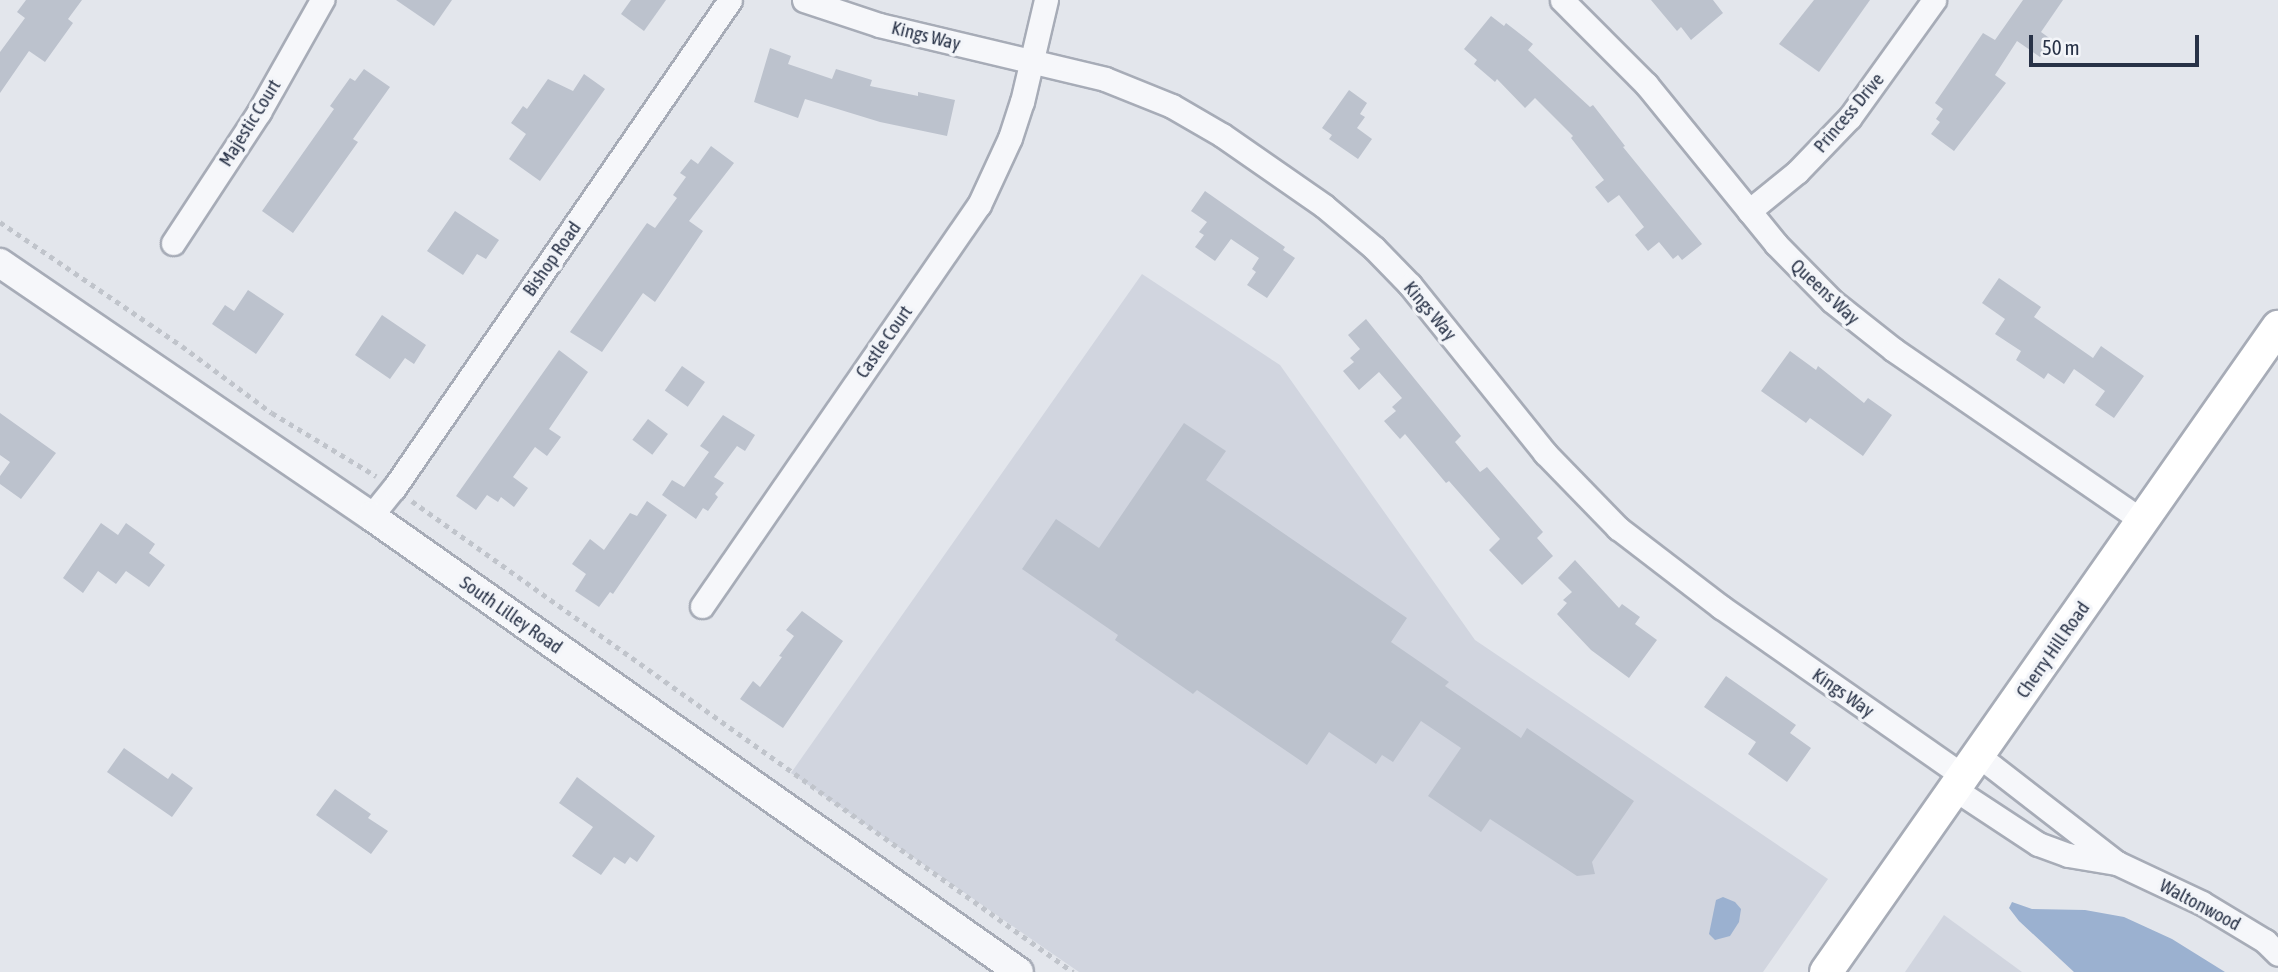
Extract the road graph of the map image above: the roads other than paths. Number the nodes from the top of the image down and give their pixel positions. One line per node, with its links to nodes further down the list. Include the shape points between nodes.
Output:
1 (322, 0): 9 (street, Majestic Court, via 259,112)
2 (730, 0): 12 (street, Bishop Road)
3 (804, 0): 7 (street, Kings Way, via 879,25)
4 (1046, 0): 7 (street, Castle Court)
5 (1562, 0): 8 (street, Queens Way, via 1646,84)
6 (1934, 0): 8 (street, Princess Drive, via 1850,117 1797,172)
7 (1033, 61): 14 (street, Castle Court, via 1010,138 979,205); 15 (street, Kings Way, via 1105,79 1171,106 1222,135 1324,206 1410,285 1545,453 1618,528 1721,607)
8 (1749, 211): 13 (street, Queens Way, via 1803,273 1862,326)
9 (173, 243)
10 (0, 263): 12 (street, South Lilley Road)
11 (2278, 327): 13 (main road, Cherry Hill Road)
12 (371, 516): 18 (street, South Lilley Road)
13 (2144, 522): 15 (main road, Cherry Hill Road)
14 (702, 606)
15 (1967, 774): 16 (street, Waltonwood); 16 (street, Waltonwood, via 2038,844 2068,855); 19 (main road, Cherry Hill Road)
16 (2117, 863): 17 (street, Waltonwood, via 2202,903 2265,941)
17 (2278, 954)
18 (1019, 972)
19 (1826, 972)

